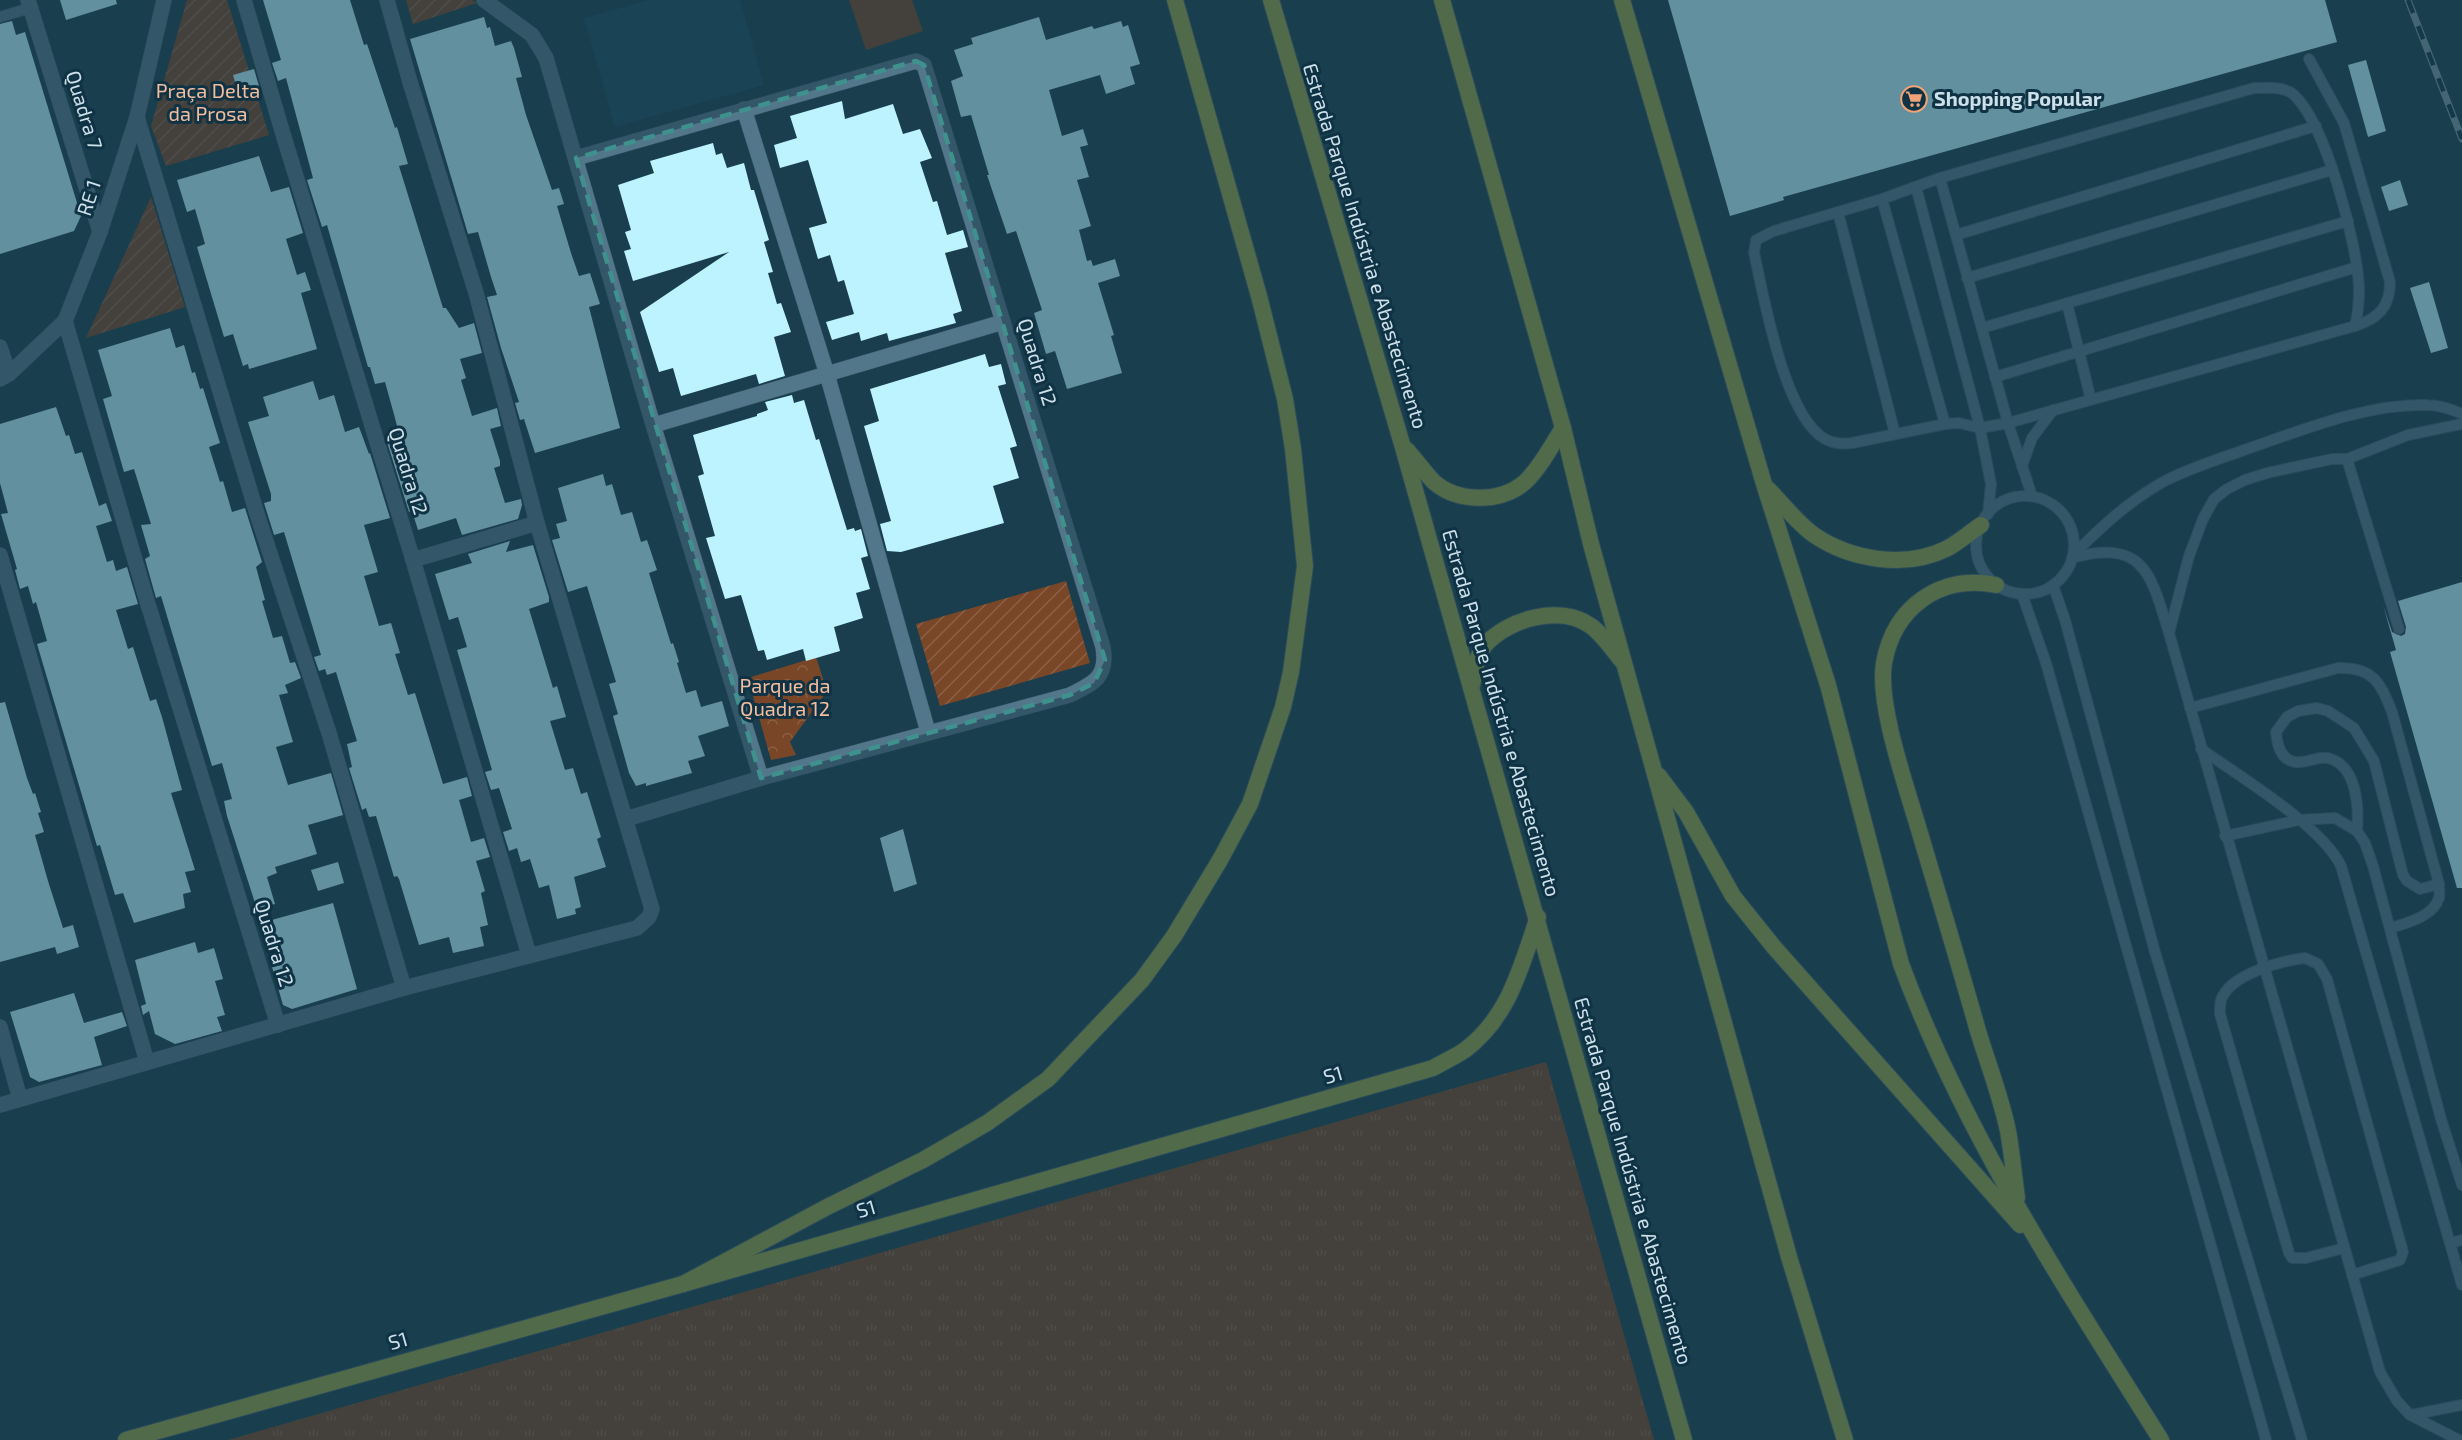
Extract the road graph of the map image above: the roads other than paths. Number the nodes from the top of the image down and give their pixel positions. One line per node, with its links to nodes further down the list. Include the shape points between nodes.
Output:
1 (164, 0): 15 (street, RE 1)
2 (244, 0): 57 (street, Quadra 12)
3 (387, 0): 54 (street, via 476,293)
4 (484, 0): 17 (street, via 521,26 541,46)
5 (1175, 0): 92 (highway, via 1285,399 1305,566 1283,707 1250,804 1174,936 1143,980 1048,1079 987,1123 923,1160)
6 (1264, 0): 12 (highway)
7 (1271, 0): 12 (highway, Estrada Parque Indústria e Abastecimento)
8 (1442, 0): 45 (highway)
9 (1622, 0): 51 (highway)
10 (29, 4): 11 (lane); 24 (street, Quadra 7)
11 (0, 17)
12 (1281, 39): 48 (highway, Estrada Parque Indústria e Abastecimento)
13 (2309, 59): 31 (lane, via 2344,123 2390,282 2384,310)
14 (744, 109): 17 (street, Quadra 12); 30 (street, Quadra 12, via 916,61 924,65); 35 (street)
15 (137, 117): 24 (street, RE 1); 79 (street, via 258,517 329,733)
16 (2316, 126): 18 (lane); 19 (lane, via 2292,94 2280,88 2254,88); 25 (lane)
17 (576, 158): 44 (street)
18 (2332, 170): 23 (lane); 27 (lane)
19 (1940, 178): 20 (lane); 25 (lane)
20 (1916, 187): 21 (lane); 46 (lane)
21 (1882, 199): 22 (lane); 42 (lane)
22 (1838, 212): 47 (lane); 47 (lane, via 1774,231 1754,244 1774,342 1799,411 1816,433 1837,444)
23 (2348, 221): 26 (lane); 28 (lane)
24 (100, 232): 29 (street, RE 1)
25 (1956, 235): 27 (lane)
26 (2356, 267): 31 (lane, via 2359,288); 34 (lane)
27 (1967, 278): 32 (lane)
28 (2067, 303): 32 (lane); 34 (lane)
29 (65, 321): 36 (street, RE 1); 80 (street, Quadra 12)
30 (1002, 322): 35 (street); 66 (street, Quadra 12, via 1105,660 1094,684 1070,694)
31 (2355, 326): 38 (lane)
32 (1982, 328): 37 (lane)
33 (0, 346): 36 (street)
34 (2079, 352): 37 (lane); 38 (lane)
35 (827, 374): 44 (street); 66 (street)
36 (4, 377)
37 (1995, 377): 41 (lane)
38 (2091, 400): 39 (lane)
39 (2053, 410): 41 (lane); 50 (lane, via 2032,438)
40 (2462, 414): 56 (lane, via 2428,405 2392,407 2277,439 2192,469 2139,497 2097,530)
41 (2008, 423): 46 (lane); 50 (lane)
42 (1945, 424): 46 (lane); 47 (lane)
43 (2462, 424): 49 (lane, via 2408,435)
44 (654, 425): 69 (street)
45 (1563, 428): 48 (highway, via 1524,483 1482,498 1448,491); 63 (highway)
46 (1980, 428): 53 (lane, via 1991,484)
47 (1895, 434)
48 (1402, 444): 64 (highway, Estrada Parque Indústria e Abastecimento)
49 (2347, 459): 61 (lane); 62 (lane, via 2267,472 2226,489 2214,500 2189,556)
50 (2022, 466): 52 (lane)
51 (1764, 484): 53 (highway, via 1814,535 1850,552 1882,560 1932,554 1947,548); 86 (highway, via 1828,685 1901,964 1931,1041)
52 (2032, 496): 53 (lane, via 2002,502); 56 (lane, via 2056,507 2065,516 2074,540)
53 (1984, 520): 58 (lane, via 1977,538 1978,558)
54 (537, 523): 57 (street); 70 (street)
55 (0, 555): 82 (street)
56 (2073, 556): 59 (lane); 62 (lane, via 2112,551 2140,565 2153,585)
57 (413, 560): 77 (street, Quadra 12)
58 (1996, 585): 60 (lane); 86 (highway, via 1976,581 1949,587 1923,597 1904,614 1884,664 1884,696 2007,1129)
59 (2053, 585): 60 (lane); 101 (lane, via 2155,952)
60 (2022, 594): 100 (lane, via 2056,697)
61 (2399, 629)
62 (2169, 633): 65 (lane)
63 (1625, 664): 64 (highway, via 1592,627 1560,615 1541,617 1500,632 1483,647); 68 (highway)
64 (1472, 688): 75 (highway, Estrada Parque Indústria e Abastecimento)
65 (2190, 708): 67 (lane); 74 (lane, via 2338,668 2365,671 2380,686 2392,712)
66 (928, 732): 69 (street, Quadra 12)
67 (2201, 748): 71 (lane); 73 (lane)
68 (1653, 769): 90 (highway, via 1686,812 1733,896 1773,946); 98 (highway, via 1789,1257)
69 (761, 778): 70 (street, Quadra 12)
70 (626, 819): 77 (street, via 651,901 649,917 637,928)
71 (2300, 820): 72 (lane, via 2335,818); 73 (lane); 88 (lane, via 2330,848 2341,866)
72 (2357, 831): 74 (lane, via 2358,813 2348,772 2327,758 2295,762 2286,758 2278,746 2276,732 2287,717 2317,708 2354,728 2374,761 2403,875 2420,889); 76 (lane, via 2370,858)
73 (2225, 836): 78 (lane)
74 (2439, 884): 76 (lane, via 2439,898 2432,909)
75 (1538, 917): 92 (highway, S1, via 1515,984 1500,1014 1464,1051 1433,1068); 97 (highway, Estrada Parque Indústria e Abastecimento)
76 (2391, 928): 85 (lane)
77 (529, 955): 79 (street)
78 (2264, 968): 89 (lane); 89 (lane, via 2227,990 2220,1014 2283,1236 2292,1258); 91 (lane, via 2305,957 2318,964 2327,979 2403,1251 2400,1260 2393,1264)
79 (404, 988): 80 (street)
80 (278, 1024): 82 (street)
81 (0, 1027): 83 (street)
82 (147, 1062): 83 (street)
83 (20, 1099): 84 (street)
84 (0, 1105)
85 (2462, 1185)
86 (2019, 1208): 90 (highway)
87 (2462, 1240): 88 (lane)
88 (2450, 1243): 93 (lane)
89 (2344, 1248): 91 (lane)
90 (2042, 1250): 99 (highway)
91 (2352, 1275): 95 (lane, via 2380,1372)
92 (683, 1284): 96 (highway, S1)
93 (2462, 1285)
94 (2462, 1406): 95 (lane)
95 (2410, 1415): 102 (lane)
96 (126, 1440)
97 (1684, 1440)
98 (1845, 1440)
99 (2161, 1440)
100 (2266, 1440)
101 (2302, 1440)
102 (2459, 1440)

